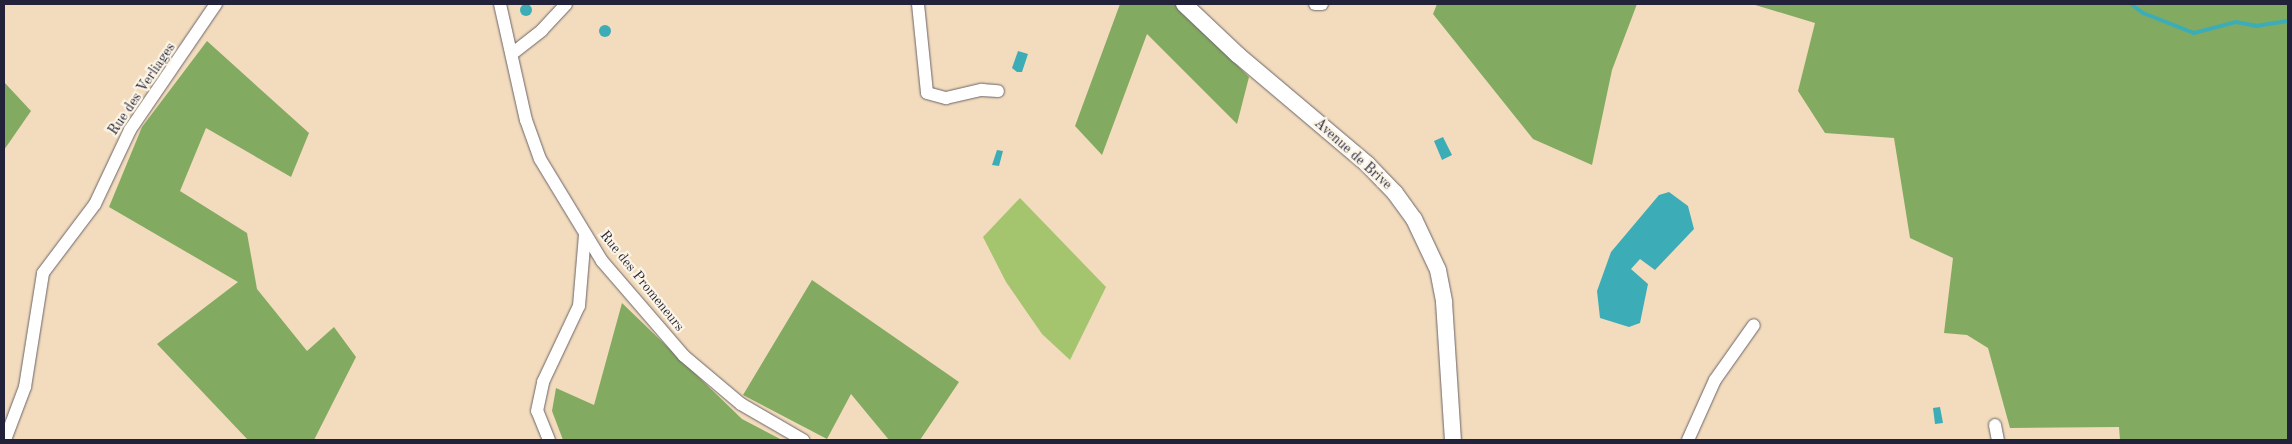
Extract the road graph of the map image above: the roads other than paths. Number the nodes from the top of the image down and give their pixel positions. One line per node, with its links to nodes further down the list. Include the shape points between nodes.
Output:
1 (216, 4): 13 (street, Rue des Verliages, via 130,130 95,204 42,273 25,387)
2 (500, 4): 8 (street, Rue des Promeneurs)
3 (566, 4): 8 (street)
4 (918, 4): 9 (street, via 927,93 946,98 982,90)
5 (1184, 4): 16 (street, Avenue de Brive, via 1238,55 1368,165 1414,219 1438,270 1444,302)
6 (1315, 4): 7 (street)
7 (1322, 4)
8 (514, 53): 10 (street, Rue des Promeneurs, via 526,120 540,159)
9 (998, 91)
10 (585, 235): 14 (street, via 579,306 543,382 537,411); 15 (street, Rue des Promeneurs, via 602,261 684,356 741,404)
11 (1754, 325): 17 (street, via 1715,380)
12 (1995, 425): 18 (street)
13 (4, 440)
14 (549, 440)
15 (803, 440)
16 (1454, 440)
17 (1688, 440)
18 (1998, 440)

